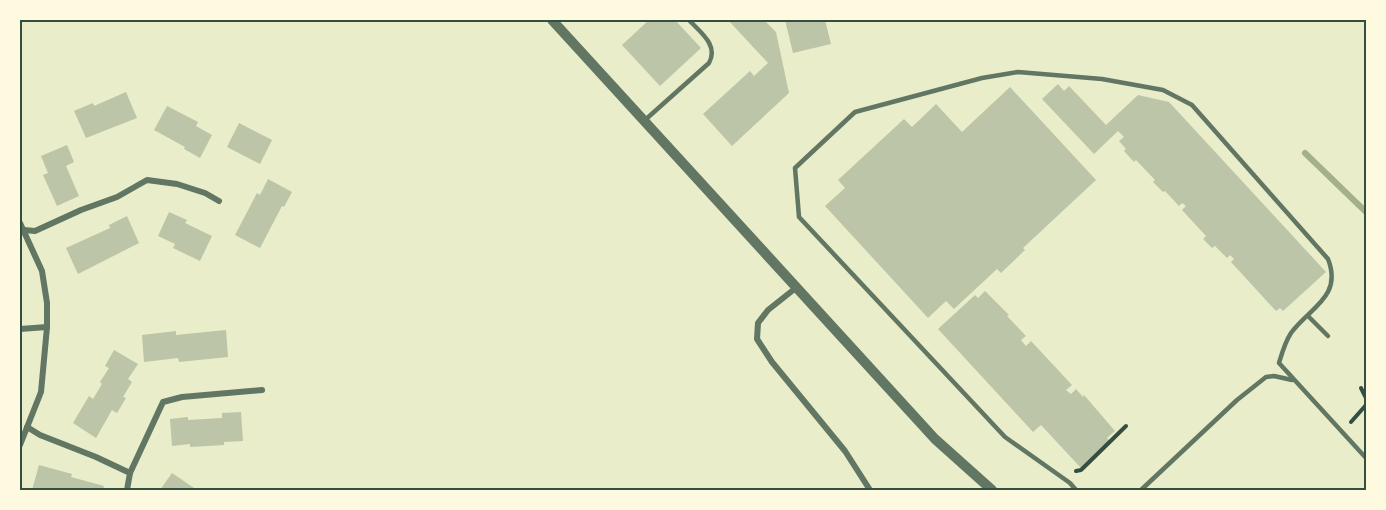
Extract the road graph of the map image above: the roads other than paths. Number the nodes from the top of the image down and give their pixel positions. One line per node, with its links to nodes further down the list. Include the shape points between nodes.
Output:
1 (552, 20): 3 (street)
2 (689, 20): 3 (lane, via 712,46 712,58)
3 (644, 120): 7 (street)
4 (219, 201): 6 (street, via 177,184 147,180 117,197 35,231)
5 (20, 223): 6 (street)
6 (24, 230): 9 (street, via 42,271)
7 (797, 287): 19 (street, via 768,310 758,323 757,339 845,451); 20 (street, via 935,439)
8 (1308, 316): 11 (lane); 12 (lane, via 1292,331 1279,363); 21 (lane, via 1325,298 1330,284 1333,271 1328,259 1192,105 1163,90 1102,79 1018,72 855,112 795,168 799,217 1005,437)
9 (47, 327): 10 (street); 14 (street, via 41,392)
10 (20, 329)
11 (1328, 336)
12 (1294, 381): 16 (lane); 22 (lane, via 1266,377)
13 (262, 390): 17 (street, via 163,402)
14 (27, 427): 15 (street); 17 (street)
15 (20, 445)
16 (1366, 458)
17 (130, 473): 18 (street)
18 (127, 490)
19 (870, 490)
20 (992, 490)
21 (1076, 490)
22 (1141, 490)

